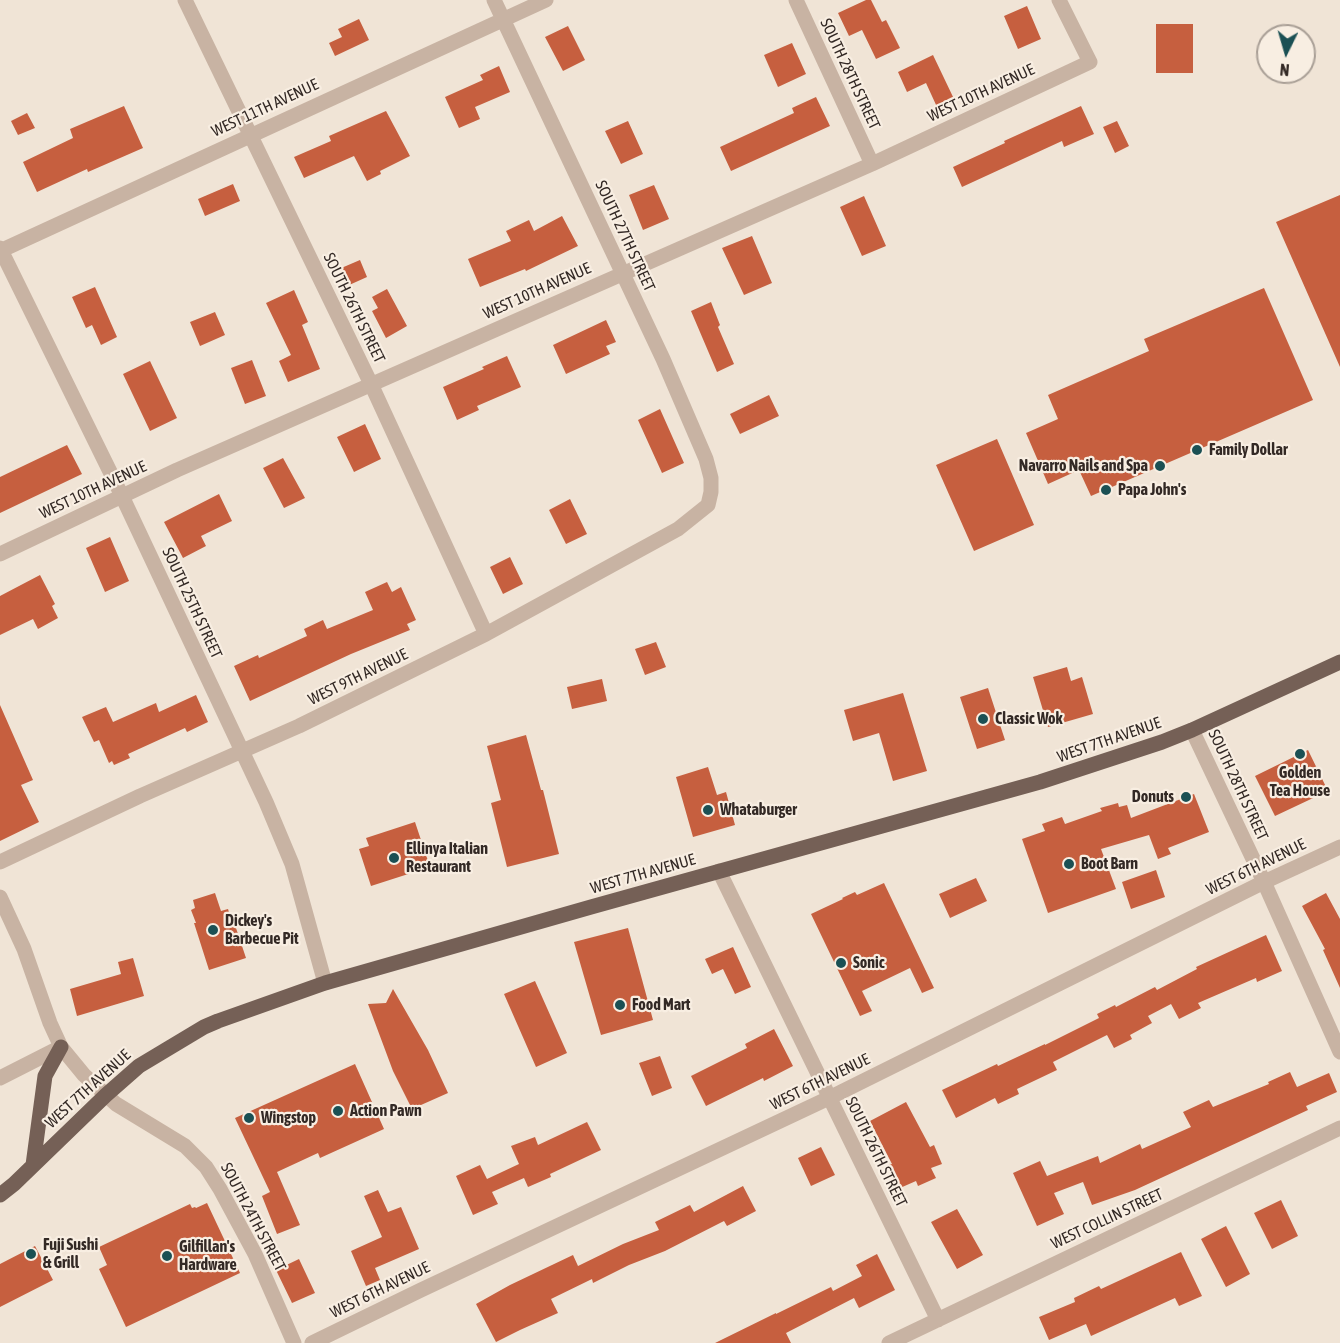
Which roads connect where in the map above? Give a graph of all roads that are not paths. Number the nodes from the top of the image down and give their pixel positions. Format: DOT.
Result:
graph roads {
  1 [pos="185,0"];
  2 [pos="494,0"];
  3 [pos="546,0"];
  4 [pos="796,0"];
  5 [pos="1059,0"];
  6 [pos="503,19"];
  7 [pos="250,135"];
  8 [pos="872,164"];
  9 [pos="0,250"];
  10 [pos="622,273"];
  11 [pos="371,384"];
  12 [pos="711,492"];
  13 [pos="122,496"];
  14 [pos="0,554"];
  15 [pos="486,634"];
  16 [pos="1340,662"];
  17 [pos="1192,730"];
  18 [pos="242,751"];
  19 [pos="1340,847"];
  20 [pos="0,862"];
  21 [pos="719,871"];
  22 [pos="1264,882"];
  23 [pos="0,897"];
  24 [pos="325,983"];
  25 [pos="60,1047"];
  26 [pos="1340,1052"];
  27 [pos="0,1078"];
  28 [pos="106,1095"];
  29 [pos="830,1098"];
  30 [pos="1340,1128"];
  31 [pos="33,1165"];
  32 [pos="0,1195"];
  33 [pos="938,1320"];
  34 [pos="294,1343"];
  35 [pos="312,1343"];
  36 [pos="889,1343"];
  1 -- 7 [label="street, SOUTH 26TH STREET"];
  2 -- 6 [label="street, SOUTH 27TH STREET"];
  3 -- 6 [label="street, WEST 11TH AVENUE"];
  4 -- 8 [label="street, SOUTH 28TH STREET"];
  5 -- 8 [label="street, WEST 10TH AVENUE"];
  6 -- 7 [label="street, WEST 11TH AVENUE"];
  6 -- 10 [label="street, SOUTH 27TH STREET"];
  7 -- 9 [label="street, WEST 11TH AVENUE"];
  7 -- 11 [label="street, SOUTH 26TH STREET"];
  8 -- 10 [label="street, WEST 10TH AVENUE"];
  9 -- 13 [label="street, SOUTH 25TH STREET"];
  10 -- 11 [label="street, WEST 10TH AVENUE"];
  10 -- 12 [label="street, SOUTH 27TH STREET"];
  11 -- 13 [label="street, WEST 10TH AVENUE"];
  11 -- 15 [label="street, SOUTH 26TH STREET"];
  12 -- 15 [label="street, WEST 9TH AVENUE"];
  13 -- 14 [label="street, WEST 10TH AVENUE"];
  13 -- 18 [label="street, SOUTH 25TH STREET"];
  15 -- 18 [label="street, WEST 9TH AVENUE"];
  16 -- 17 [label="main road, WEST 7TH AVENUE"];
  17 -- 21 [label="main road, WEST 7TH AVENUE"];
  17 -- 22 [label="street, SOUTH 28TH STREET"];
  18 -- 20 [label="street, WEST 9TH AVENUE"];
  18 -- 24 [label="street, SOUTH 25TH STREET"];
  19 -- 22 [label="street, WEST 6TH AVENUE"];
  21 -- 24 [label="main road, WEST 7TH AVENUE"];
  21 -- 29 [label="street, SOUTH 26TH STREET"];
  22 -- 26 [label="street, SOUTH 28TH STREET"];
  22 -- 29 [label="street, WEST 6TH AVENUE"];
  23 -- 25 [label="street, SOUTH 24TH STREET"];
  24 -- 28 [label="main road, WEST 7TH AVENUE"];
  25 -- 27 [label="street"];
  25 -- 28 [label="street, SOUTH 24TH STREET"];
  25 -- 31 [label="main road"];
  28 -- 31 [label="main road, WEST 7TH AVENUE"];
  28 -- 34 [label="street, SOUTH 24TH STREET"];
  29 -- 33 [label="street, SOUTH 26TH STREET"];
  29 -- 35 [label="street, WEST 6TH AVENUE"];
  30 -- 33 [label="street, WEST COLLIN STREET"];
  31 -- 32 [label="main road, WEST 7TH AVENUE"];
  33 -- 36 [label="street, WEST COLLIN STREET"];
}
